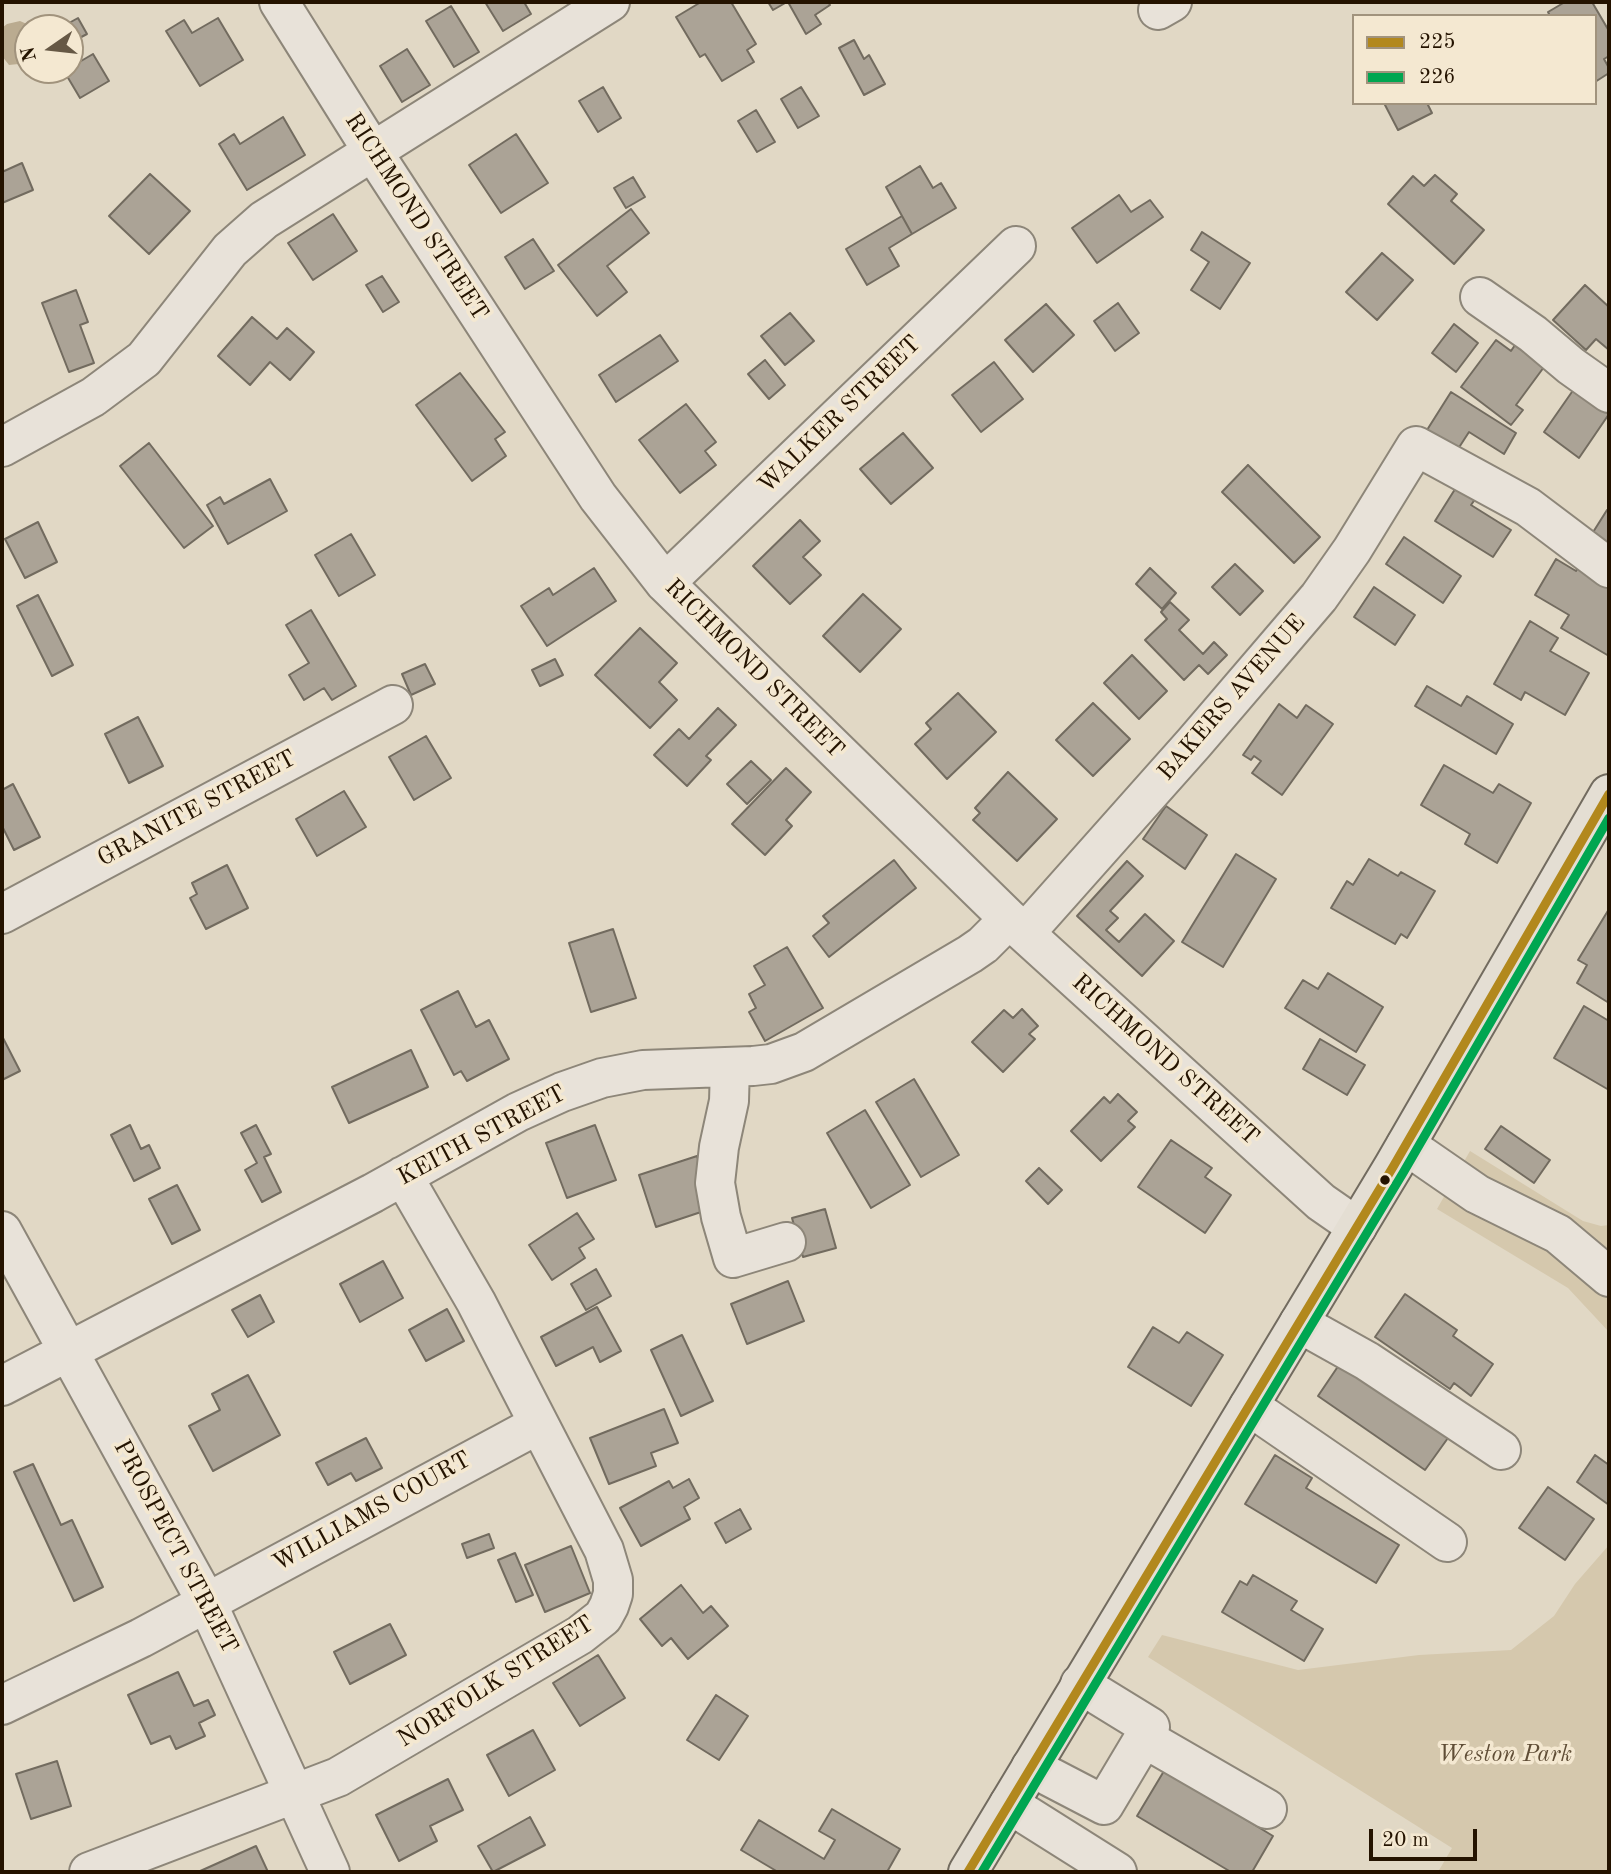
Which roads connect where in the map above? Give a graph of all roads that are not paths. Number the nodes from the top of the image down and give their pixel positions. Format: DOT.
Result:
graph roads {
  1 [pos="279,2"];
  2 [pos="610,2"];
  3 [pos="373,152"];
  4 [pos="1016,246"];
  5 [pos="1480,297"];
  6 [pos="1609,393"];
  7 [pos="2,447"];
  8 [pos="1609,568"];
  9 [pos="665,583"];
  10 [pos="393,705"];
  11 [pos="1609,794"];
  12 [pos="2,914"];
  13 [pos="1017,926"];
  14 [pos="730,1067"];
  15 [pos="1406,1145"];
  16 [pos="403,1177"];
  17 [pos="1357,1227"];
  18 [pos="2,1231"];
  19 [pos="786,1242"];
  20 [pos="1609,1277"];
  21 [pos="1298,1323"];
  22 [pos="69,1351"];
  23 [pos="2,1386"];
  24 [pos="1249,1406"];
  25 [pos="539,1424"];
  26 [pos="1501,1450"];
  27 [pos="1447,1542"];
  28 [pos="207,1603"];
  29 [pos="1080,1684"];
  30 [pos="2,1705"];
  31 [pos="1144,1738"];
  32 [pos="1031,1767"];
  33 [pos="296,1794"];
  34 [pos="1009,1804"];
  35 [pos="1267,1809"];
  36 [pos="89,1872"];
  37 [pos="330,1872"];
  38 [pos="968,1872"];
  39 [pos="1117,1872"];
  1 -- 3 [label="street, RICHMOND STREET"];
  2 -- 3 [label="street"];
  3 -- 7 [label="street"];
  3 -- 9 [label="street, RICHMOND STREET"];
  4 -- 9 [label="street, WALKER STREET"];
  5 -- 6 [label="street"];
  8 -- 13 [label="street, BAKERS AVENUE"];
  9 -- 13 [label="street, RICHMOND STREET"];
  10 -- 12 [label="street, GRANITE STREET"];
  11 -- 15 [label="main road"];
  13 -- 14 [label="street, KEITH STREET"];
  13 -- 17 [label="street, RICHMOND STREET"];
  14 -- 16 [label="street, KEITH STREET"];
  14 -- 19 [label="street"];
  15 -- 17 [label="main road"];
  15 -- 20 [label="street"];
  16 -- 22 [label="street, KEITH STREET"];
  16 -- 25 [label="street, NORFOLK STREET"];
  17 -- 21 [label="main road"];
  18 -- 22 [label="street, PROSPECT STREET"];
  21 -- 24 [label="main road"];
  21 -- 26 [label="street"];
  22 -- 23 [label="street, KEITH STREET"];
  22 -- 28 [label="street, PROSPECT STREET"];
  24 -- 27 [label="street"];
  24 -- 29 [label="main road"];
  25 -- 28 [label="street, WILLIAMS COURT"];
  25 -- 33 [label="street, NORFOLK STREET"];
  28 -- 30 [label="street, WILLIAMS COURT"];
  28 -- 33 [label="street, PROSPECT STREET"];
  29 -- 31 [label="street"];
  29 -- 32 [label="main road"];
  31 -- 32 [label="street"];
  31 -- 35 [label="street"];
  32 -- 34 [label="main road"];
  33 -- 36 [label="street, NORFOLK STREET"];
  33 -- 37 [label="street, PROSPECT STREET"];
  34 -- 38 [label="main road"];
  34 -- 39 [label="street"];
}
